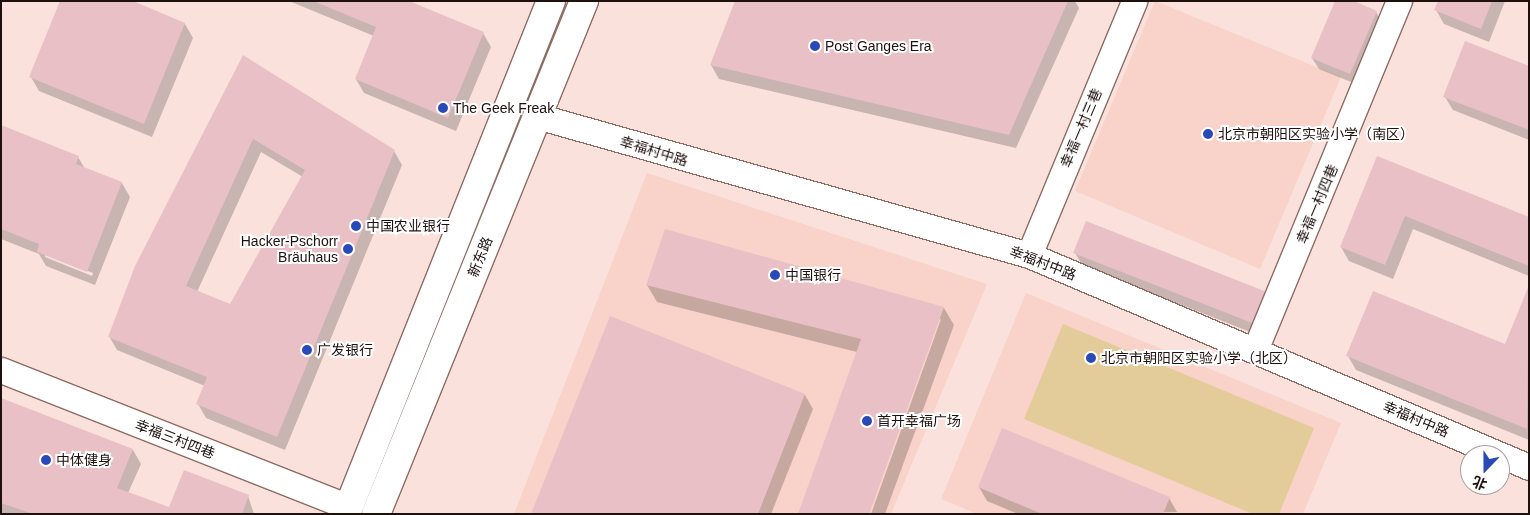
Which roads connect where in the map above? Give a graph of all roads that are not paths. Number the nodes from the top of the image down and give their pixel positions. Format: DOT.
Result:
graph roads {
  1 [pos="552,1"];
  2 [pos="584,1"];
  3 [pos="1134,1"];
  4 [pos="1399,1"];
  5 [pos="537,116"];
  6 [pos="1029,255"];
  7 [pos="1255,350"];
  8 [pos="1,370"];
  9 [pos="1529,467"];
  10 [pos="347,510"];
  11 [pos="376,514"];
  1 -- 10 [label="main road"];
  2 -- 5 [label="main road, 新东路"];
  3 -- 6 [label="street, 幸福一村三巷"];
  4 -- 7 [label="street, 幸福一村四巷"];
  5 -- 6 [label="street, 幸福村中路"];
  5 -- 11 [label="main road, 新东路"];
  6 -- 7 [label="street, 幸福村中路"];
  7 -- 9 [label="street, 幸福村中路"];
  8 -- 10 [label="street, 幸福三村四巷"];
}
